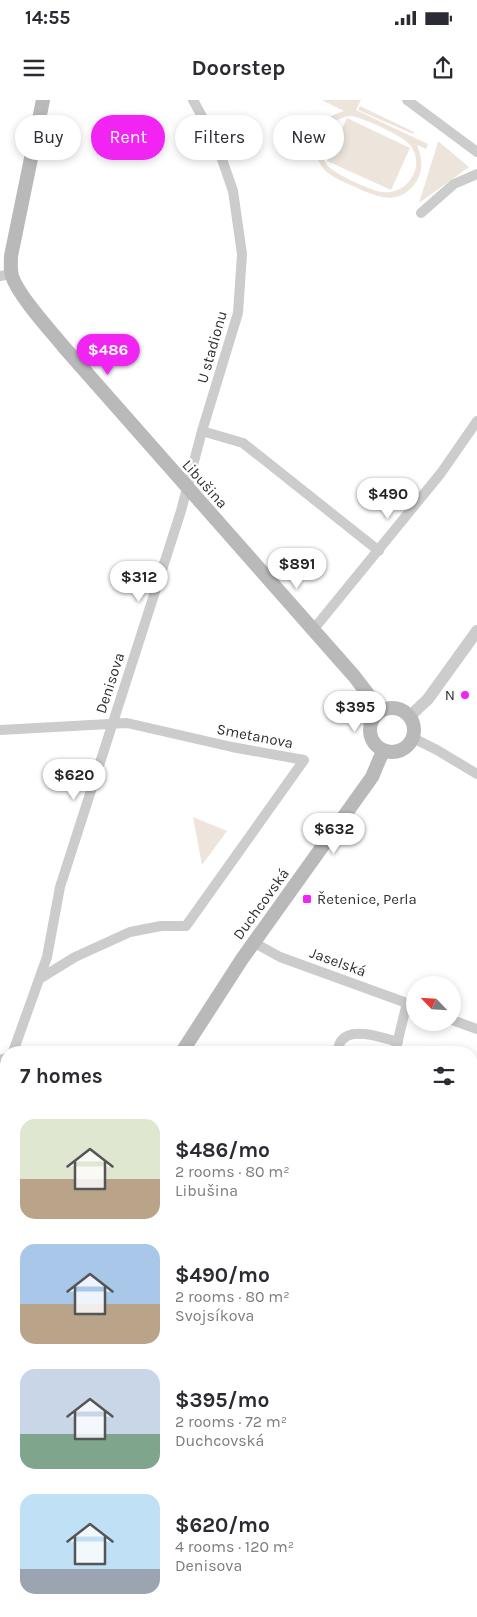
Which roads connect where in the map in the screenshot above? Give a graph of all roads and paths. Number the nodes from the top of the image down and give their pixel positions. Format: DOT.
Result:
graph roads {
  1 [pos="43,100"];
  2 [pos="193,100"];
  3 [pos="407,100"];
  4 [pos="477,152"];
  5 [pos="477,174"];
  6 [pos="421,213"];
  7 [pos="4,273"];
  8 [pos="477,421"];
  9 [pos="202,431"];
  10 [pos="188,488"];
  11 [pos="379,551"];
  12 [pos="313,630"];
  13 [pos="477,631"];
  14 [pos="381,711"];
  15 [pos="409,717"];
  16 [pos="112,724"];
  17 [pos="0,730"];
  18 [pos="413,738"];
  19 [pos="383,751"];
  20 [pos="477,774"];
  21 [pos="253,942"];
  22 [pos="41,978"];
  23 [pos="406,1003"];
  24 [pos="406,1019"];
  25 [pos="461,1023"];
  26 [pos="477,1029"];
  27 [pos="398,1042"];
  28 [pos="15,1046"];
  29 [pos="186,1046"];
  30 [pos="340,1046"];
  31 [pos="397,1046"];
  1 -- 7 [label="main road"];
  2 -- 9 [label="street, U stadionu"];
  3 -- 4 [label="street"];
  5 -- 6 [label="street"];
  7 -- 10 [label="main road, Libušina"];
  8 -- 11 [label="street"];
  9 -- 10 [label="street, U stadionu"];
  9 -- 11 [label="street"];
  10 -- 12 [label="main road, Libušina"];
  10 -- 16 [label="street, Denisova"];
  11 -- 12 [label="street"];
  12 -- 14 [label="main road, Libušina"];
  13 -- 15 [label="street"];
  14 -- 15 [label="main road"];
  14 -- 19 [label="main road"];
  15 -- 18 [label="main road"];
  16 -- 17 [label="street, Smetanova"];
  16 -- 22 [label="street, Denisova"];
  16 -- 22 [label="street, Smetanova"];
  18 -- 19 [label="main road"];
  18 -- 20 [label="street"];
  19 -- 21 [label="main road, Duchcovská"];
  21 -- 23 [label="street, Jaselská"];
  21 -- 29 [label="main road, Duchcovská"];
  22 -- 28 [label="street, Denisova"];
  24 -- 27 [label="street"];
  25 -- 26 [label="street"];
  27 -- 30 [label="street"];
  27 -- 31 [label="street"];
}
